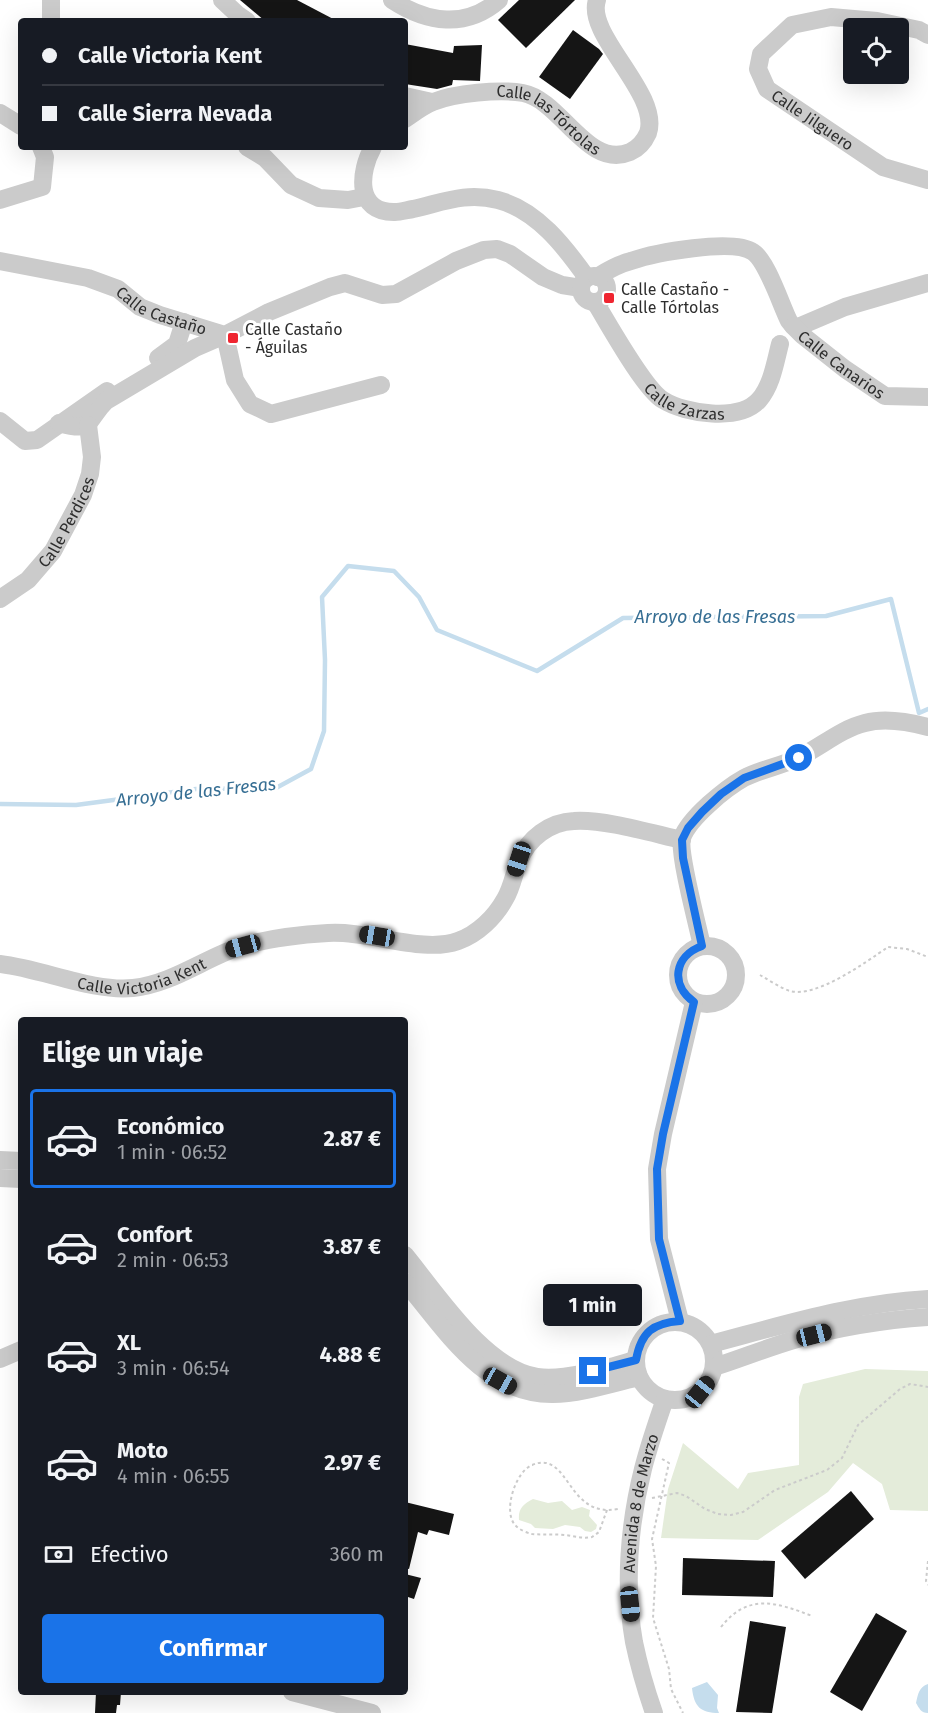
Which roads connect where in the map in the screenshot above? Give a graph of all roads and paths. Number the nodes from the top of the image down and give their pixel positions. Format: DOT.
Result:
graph roads {
  1 [pos="51,0"];
  2 [pos="222,0"];
  3 [pos="392,0"];
  4 [pos="500,0"];
  5 [pos="597,0"];
  6 [pos="51,18"];
  7 [pos="243,18"];
  8 [pos="928,35"];
  9 [pos="408,97"];
  10 [pos="432,102"];
  11 [pos="0,113"];
  12 [pos="408,116"];
  13 [pos="18,124"];
  14 [pos="42,150"];
  15 [pos="252,150"];
  16 [pos="372,150"];
  17 [pos="928,180"];
  18 [pos="364,197"];
  19 [pos="0,200"];
  20 [pos="0,261"];
  21 [pos="588,281"];
  22 [pos="928,283"];
  23 [pos="184,322"];
  24 [pos="793,326"];
  25 [pos="225,335"];
  26 [pos="780,344"];
  27 [pos="381,385"];
  28 [pos="928,397"];
  29 [pos="0,421"];
  30 [pos="59,423"];
  31 [pos="88,425"];
  32 [pos="0,599"];
  33 [pos="928,727"];
  34 [pos="682,840"];
  35 [pos="702,946"];
  36 [pos="928,957"];
  37 [pos="0,964"];
  38 [pos="760,975"];
  39 [pos="694,1002"];
  40 [pos="0,1160"];
  41 [pos="18,1161"];
  42 [pos="0,1178"];
  43 [pos="18,1179"];
  44 [pos="408,1259"];
  45 [pos="408,1286"];
  46 [pos="928,1299"];
  47 [pos="928,1317"];
  48 [pos="680,1321"];
  49 [pos="711,1344"];
  50 [pos="18,1351"];
  51 [pos="0,1359"];
  52 [pos="714,1367"];
  53 [pos="637,1368"];
  54 [pos="928,1387"];
  55 [pos="665,1399"];
  56 [pos="661,1458"];
  57 [pos="663,1496"];
  58 [pos="637,1502"];
  59 [pos="606,1510"];
  60 [pos="928,1561"];
  61 [pos="928,1585"];
  62 [pos="812,1616"];
  63 [pos="721,1628"];
  64 [pos="303,1695"];
  65 [pos="372,1713"];
  66 [pos="654,1713"];
  67 [pos="683,1713"];
  1 -- 6 [label="street"];
  2 -- 7 [label="street"];
  3 -- 4 [label="street"];
  5 -- 10 [label="street, Calle las Tórtolas"];
  8 -- 17 [label="street, Calle Jilguero"];
  9 -- 10 [label="street"];
  10 -- 12 [label="street, Calle las Tórtolas"];
  11 -- 13 [label="street"];
  14 -- 19 [label="street"];
  15 -- 18 [label="street"];
  16 -- 18 [label="street"];
  18 -- 21 [label="street"];
  20 -- 23 [label="street, Calle Castaño"];
  21 -- 24 [label="street"];
  21 -- 25 [label="street, Calle Castaño"];
  21 -- 26 [label="street, Calle Zarzas"];
  22 -- 24 [label="street"];
  23 -- 25 [label="street, Calle Castaño"];
  23 -- 30 [label="street"];
  24 -- 28 [label="street, Calle Canarios"];
  25 -- 27 [label="street"];
  25 -- 31 [label="street"];
  29 -- 30 [label="street"];
  30 -- 31 [label="street"];
  31 -- 32 [label="street, Calle Perdices"];
  33 -- 34 [label="street"];
  34 -- 35 [label="street"];
  34 -- 37 [label="street, Calle Victoria Kent"];
  35 -- 39 [label="street"];
  35 -- 39 [label="street"];
  36 -- 38 [label="path"];
  39 -- 48 [label="street"];
  40 -- 41 [label="street"];
  42 -- 43 [label="street"];
  44 -- 53 [label="street"];
  45 -- 53 [label="street"];
  46 -- 49 [label="street"];
  47 -- 52 [label="street"];
  48 -- 49 [label="street"];
  48 -- 53 [label="street"];
  49 -- 52 [label="street"];
  50 -- 51 [label="street"];
  52 -- 55 [label="street"];
  53 -- 55 [label="street"];
  54 -- 57 [label="path"];
  55 -- 58 [label="street, Avenida 8 de Marzo"];
  56 -- 57 [label="path"];
  57 -- 58 [label="path"];
  57 -- 67 [label="path"];
  58 -- 59 [label="path"];
  58 -- 66 [label="street, Avenida 8 de Marzo"];
  59 -- 59 [label="path"];
  60 -- 61 [label="path"];
  62 -- 63 [label="path"];
  64 -- 65 [label="street"];
}
